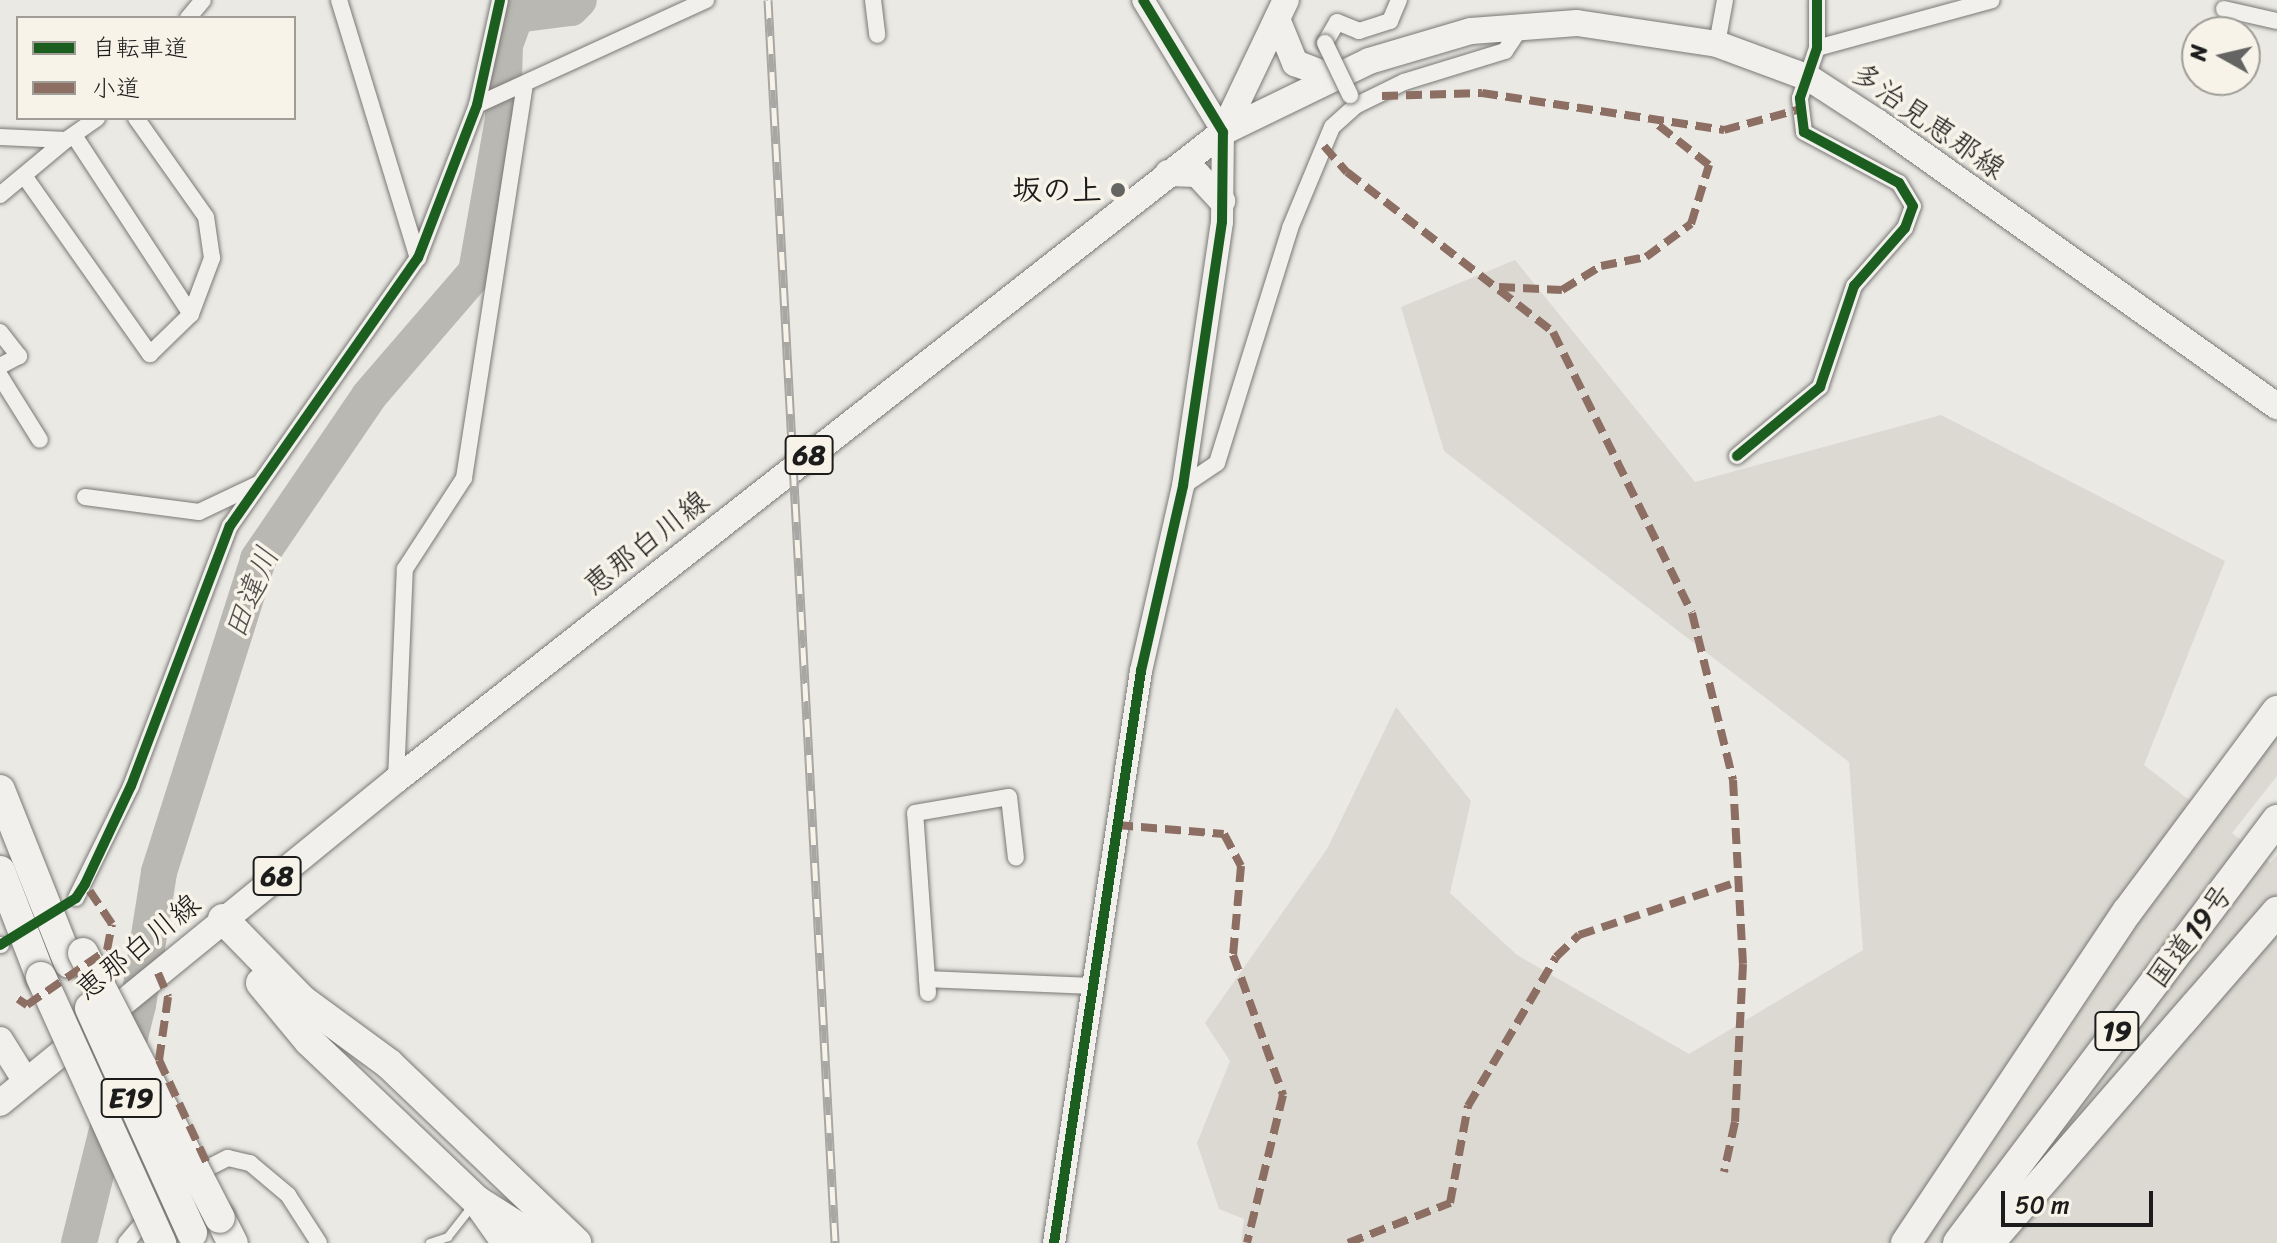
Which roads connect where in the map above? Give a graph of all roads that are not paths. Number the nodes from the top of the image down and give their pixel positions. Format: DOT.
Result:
graph roads {
  1 [pos="203,0"];
  2 [pos="339,0"];
  3 [pos="500,0"];
  4 [pos="706,0"];
  5 [pos="873,0"];
  6 [pos="1143,0"];
  7 [pos="1399,0"];
  8 [pos="1725,0"];
  9 [pos="1992,0"];
  10 [pos="1817,3"];
  11 [pos="2224,9"];
  12 [pos="1281,10"];
  13 [pos="190,16"];
  14 [pos="2277,21"];
  15 [pos="1522,26"];
  16 [pos="877,35"];
  17 [pos="1717,44"];
  18 [pos="1817,48"];
  19 [pos="1809,78"];
  20 [pos="524,89"];
  21 [pos="1345,93"];
  22 [pos="477,105"];
  23 [pos="94,120"];
  24 [pos="137,120"];
  25 [pos="1223,132"];
  26 [pos="0,137"];
  27 [pos="70,138"];
  28 [pos="1168,173"];
  29 [pos="25,177"];
  30 [pos="0,195"];
  31 [pos="1222,201"];
  32 [pos="418,258"];
  33 [pos="191,314"];
  34 [pos="0,332"];
  35 [pos="0,366"];
  36 [pos="0,376"];
  37 [pos="2277,406"];
  38 [pos="40,440"];
  39 [pos="1737,456"];
  40 [pos="260,483"];
  41 [pos="1183,486"];
  42 [pos="85,497"];
  43 [pos="2277,711"];
  44 [pos="396,780"];
  45 [pos="0,790"];
  46 [pos="2277,820"];
  47 [pos="2277,839"];
  48 [pos="1016,858"];
  49 [pos="15,868"];
  50 [pos="76,898"];
  51 [pos="2277,912"];
  52 [pos="223,919"];
  53 [pos="76,958"];
  54 [pos="1091,986"];
  55 [pos="0,1040"];
  56 [pos="25,1080"];
  57 [pos="0,1103"];
  58 [pos="477,1201"];
  59 [pos="226,1230"];
  60 [pos="195,1238"];
  61 [pos="448,1240"];
  62 [pos="126,1243"];
  63 [pos="161,1243"];
  64 [pos="319,1243"];
  65 [pos="430,1243"];
  66 [pos="507,1243"];
  67 [pos="543,1243"];
  68 [pos="576,1243"];
  69 [pos="1054,1243"];
  70 [pos="1906,1243"];
  71 [pos="1958,1243"];
  72 [pos="1971,1243"];
  73 [pos="1989,1243"];
  1 -- 13 [label="street"];
  2 -- 32 [label="street"];
  3 -- 22 [label="street"];
  4 -- 20 [label="street"];
  5 -- 16 [label="street"];
  6 -- 25 [label="street"];
  7 -- 21 [label="street, bridge"];
  8 -- 17 [label="street"];
  9 -- 18 [label="street"];
  10 -- 18 [label="street"];
  11 -- 14 [label="street"];
  12 -- 21 [label="main road"];
  12 -- 25 [label="main road, 恵那白川線 / 68"];
  15 -- 17 [label="main road, 多治見恵那線"];
  15 -- 21 [label="main road, 多治見恵那線"];
  15 -- 21 [label="street"];
  17 -- 19 [label="main road, 多治見恵那線"];
  18 -- 19 [label="street"];
  19 -- 37 [label="main road, 多治見恵那線"];
  19 -- 39 [label="street"];
  20 -- 22 [label="street"];
  20 -- 44 [label="street"];
  21 -- 25 [label="main road, 多治見恵那線"];
  21 -- 41 [label="street"];
  22 -- 32 [label="street"];
  23 -- 27 [label="street"];
  24 -- 33 [label="street"];
  25 -- 28 [label="main road, 恵那白川線 / 68"];
  25 -- 31 [label="street"];
  26 -- 27 [label="street"];
  27 -- 29 [label="street"];
  27 -- 33 [label="street"];
  28 -- 31 [label="main road"];
  28 -- 44 [label="main road, 恵那白川線 / 68"];
  29 -- 30 [label="street"];
  29 -- 33 [label="street"];
  31 -- 41 [label="street"];
  32 -- 40 [label="street"];
  34 -- 35 [label="street"];
  36 -- 38 [label="street"];
  40 -- 42 [label="street"];
  40 -- 50 [label="street"];
  41 -- 54 [label="street"];
  43 -- 70 [label="highway"];
  44 -- 52 [label="main road, 恵那白川線 / 68"];
  45 -- 49 [label="highway, E19"];
  46 -- 71 [label="highway, 国道19号 / 19"];
  47 -- 72 [label="highway, 国道19号 / 19"];
  48 -- 54 [label="street"];
  49 -- 53 [label="highway"];
  49 -- 63 [label="highway, E19, bridge"];
  51 -- 73 [label="highway"];
  52 -- 56 [label="main road, 恵那白川線 / 68"];
  52 -- 58 [label="highway"];
  52 -- 68 [label="highway"];
  53 -- 59 [label="highway, bridge"];
  53 -- 60 [label="highway, E19, bridge"];
  54 -- 69 [label="street"];
  55 -- 56 [label="main road"];
  56 -- 57 [label="main road, 恵那白川線 / 68"];
  58 -- 61 [label="lane"];
  58 -- 66 [label="highway"];
  58 -- 67 [label="highway"];
  61 -- 65 [label="lane"];
  62 -- 64 [label="street"];
}
